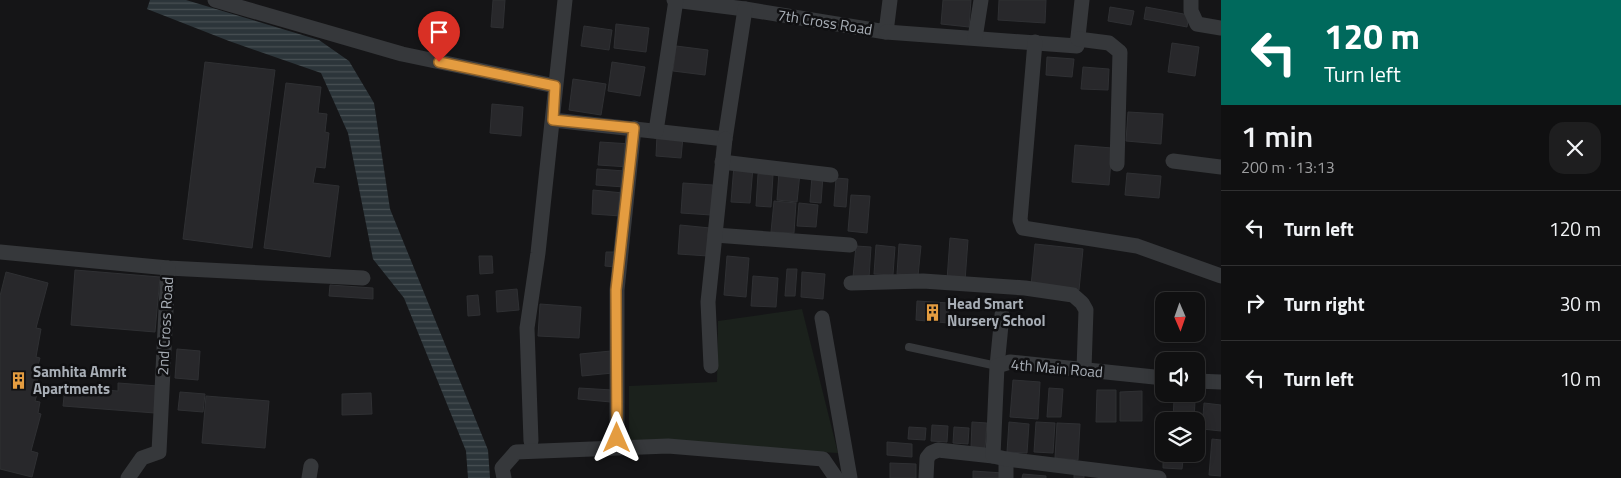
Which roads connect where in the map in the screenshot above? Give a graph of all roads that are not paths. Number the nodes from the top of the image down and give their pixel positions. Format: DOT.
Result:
graph roads {
  1 [pos="215,0"];
  2 [pos="274,0"];
  3 [pos="565,0"];
  4 [pos="675,0"];
  5 [pos="890,0"];
  6 [pos="981,0"];
  7 [pos="1082,0"];
  8 [pos="1191,0"];
  9 [pos="745,9"];
  10 [pos="268,14"];
  11 [pos="1221,28"];
  12 [pos="886,32"];
  13 [pos="975,38"];
  14 [pos="1078,40"];
  15 [pos="1034,42"];
  16 [pos="555,86"];
  17 [pos="553,120"];
  18 [pos="634,128"];
  19 [pos="656,131"];
  20 [pos="725,139"];
  21 [pos="1173,161"];
  22 [pos="722,162"];
  23 [pos="1118,164"];
  24 [pos="1221,167"];
  25 [pos="831,175"];
  26 [pos="715,235"];
  27 [pos="850,245"];
  28 [pos="0,252"];
  29 [pos="168,268"];
  30 [pos="1221,276"];
  31 [pos="363,278"];
  32 [pos="851,283"];
  33 [pos="1002,316"];
  34 [pos="822,318"];
  35 [pos="909,347"];
  36 [pos="711,366"];
  37 [pos="997,366"];
  38 [pos="1084,369"];
  39 [pos="1155,377"];
  40 [pos="1205,381"];
  41 [pos="1221,382"];
  42 [pos="617,438"];
  43 [pos="530,441"];
  44 [pos="1000,458"];
  45 [pos="128,478"];
  46 [pos="504,478"];
  47 [pos="836,478"];
  48 [pos="850,478"];
  49 [pos="926,478"];
  50 [pos="1006,478"];
  51 [pos="1159,478"];
  1 -- 10 [label="street"];
  2 -- 10 [label="street"];
  3 -- 16 [label="street"];
  4 -- 9 [label="street, 7th Cross Road"];
  4 -- 19 [label="street"];
  5 -- 12 [label="street, 7th Cross Road"];
  6 -- 13 [label="street"];
  7 -- 14 [label="street"];
  8 -- 11 [label="street"];
  9 -- 12 [label="street, 7th Cross Road"];
  9 -- 20 [label="street"];
  10 -- 16 [label="street"];
  12 -- 13 [label="street"];
  13 -- 15 [label="street"];
  14 -- 15 [label="street"];
  14 -- 23 [label="street"];
  15 -- 30 [label="street"];
  16 -- 17 [label="street"];
  17 -- 18 [label="street"];
  17 -- 43 [label="street"];
  18 -- 19 [label="street"];
  18 -- 42 [label="street"];
  19 -- 20 [label="street"];
  20 -- 22 [label="street"];
  21 -- 24 [label="street"];
  22 -- 25 [label="street"];
  22 -- 26 [label="street"];
  26 -- 27 [label="street"];
  26 -- 36 [label="street"];
  28 -- 29 [label="street, 2nd Cross Road"];
  29 -- 31 [label="street"];
  29 -- 45 [label="street, 2nd Cross Road"];
  32 -- 38 [label="street"];
  33 -- 37 [label="street"];
  34 -- 48 [label="street"];
  35 -- 37 [label="lane"];
  37 -- 38 [label="street, 4th Main Road"];
  37 -- 44 [label="street, 4th Main Road"];
  38 -- 39 [label="street, 4th Main Road"];
  40 -- 41 [label="street"];
  44 -- 49 [label="street"];
  44 -- 50 [label="street, 4th Main Road"];
  44 -- 51 [label="street"];
  46 -- 47 [label="street"];
}
